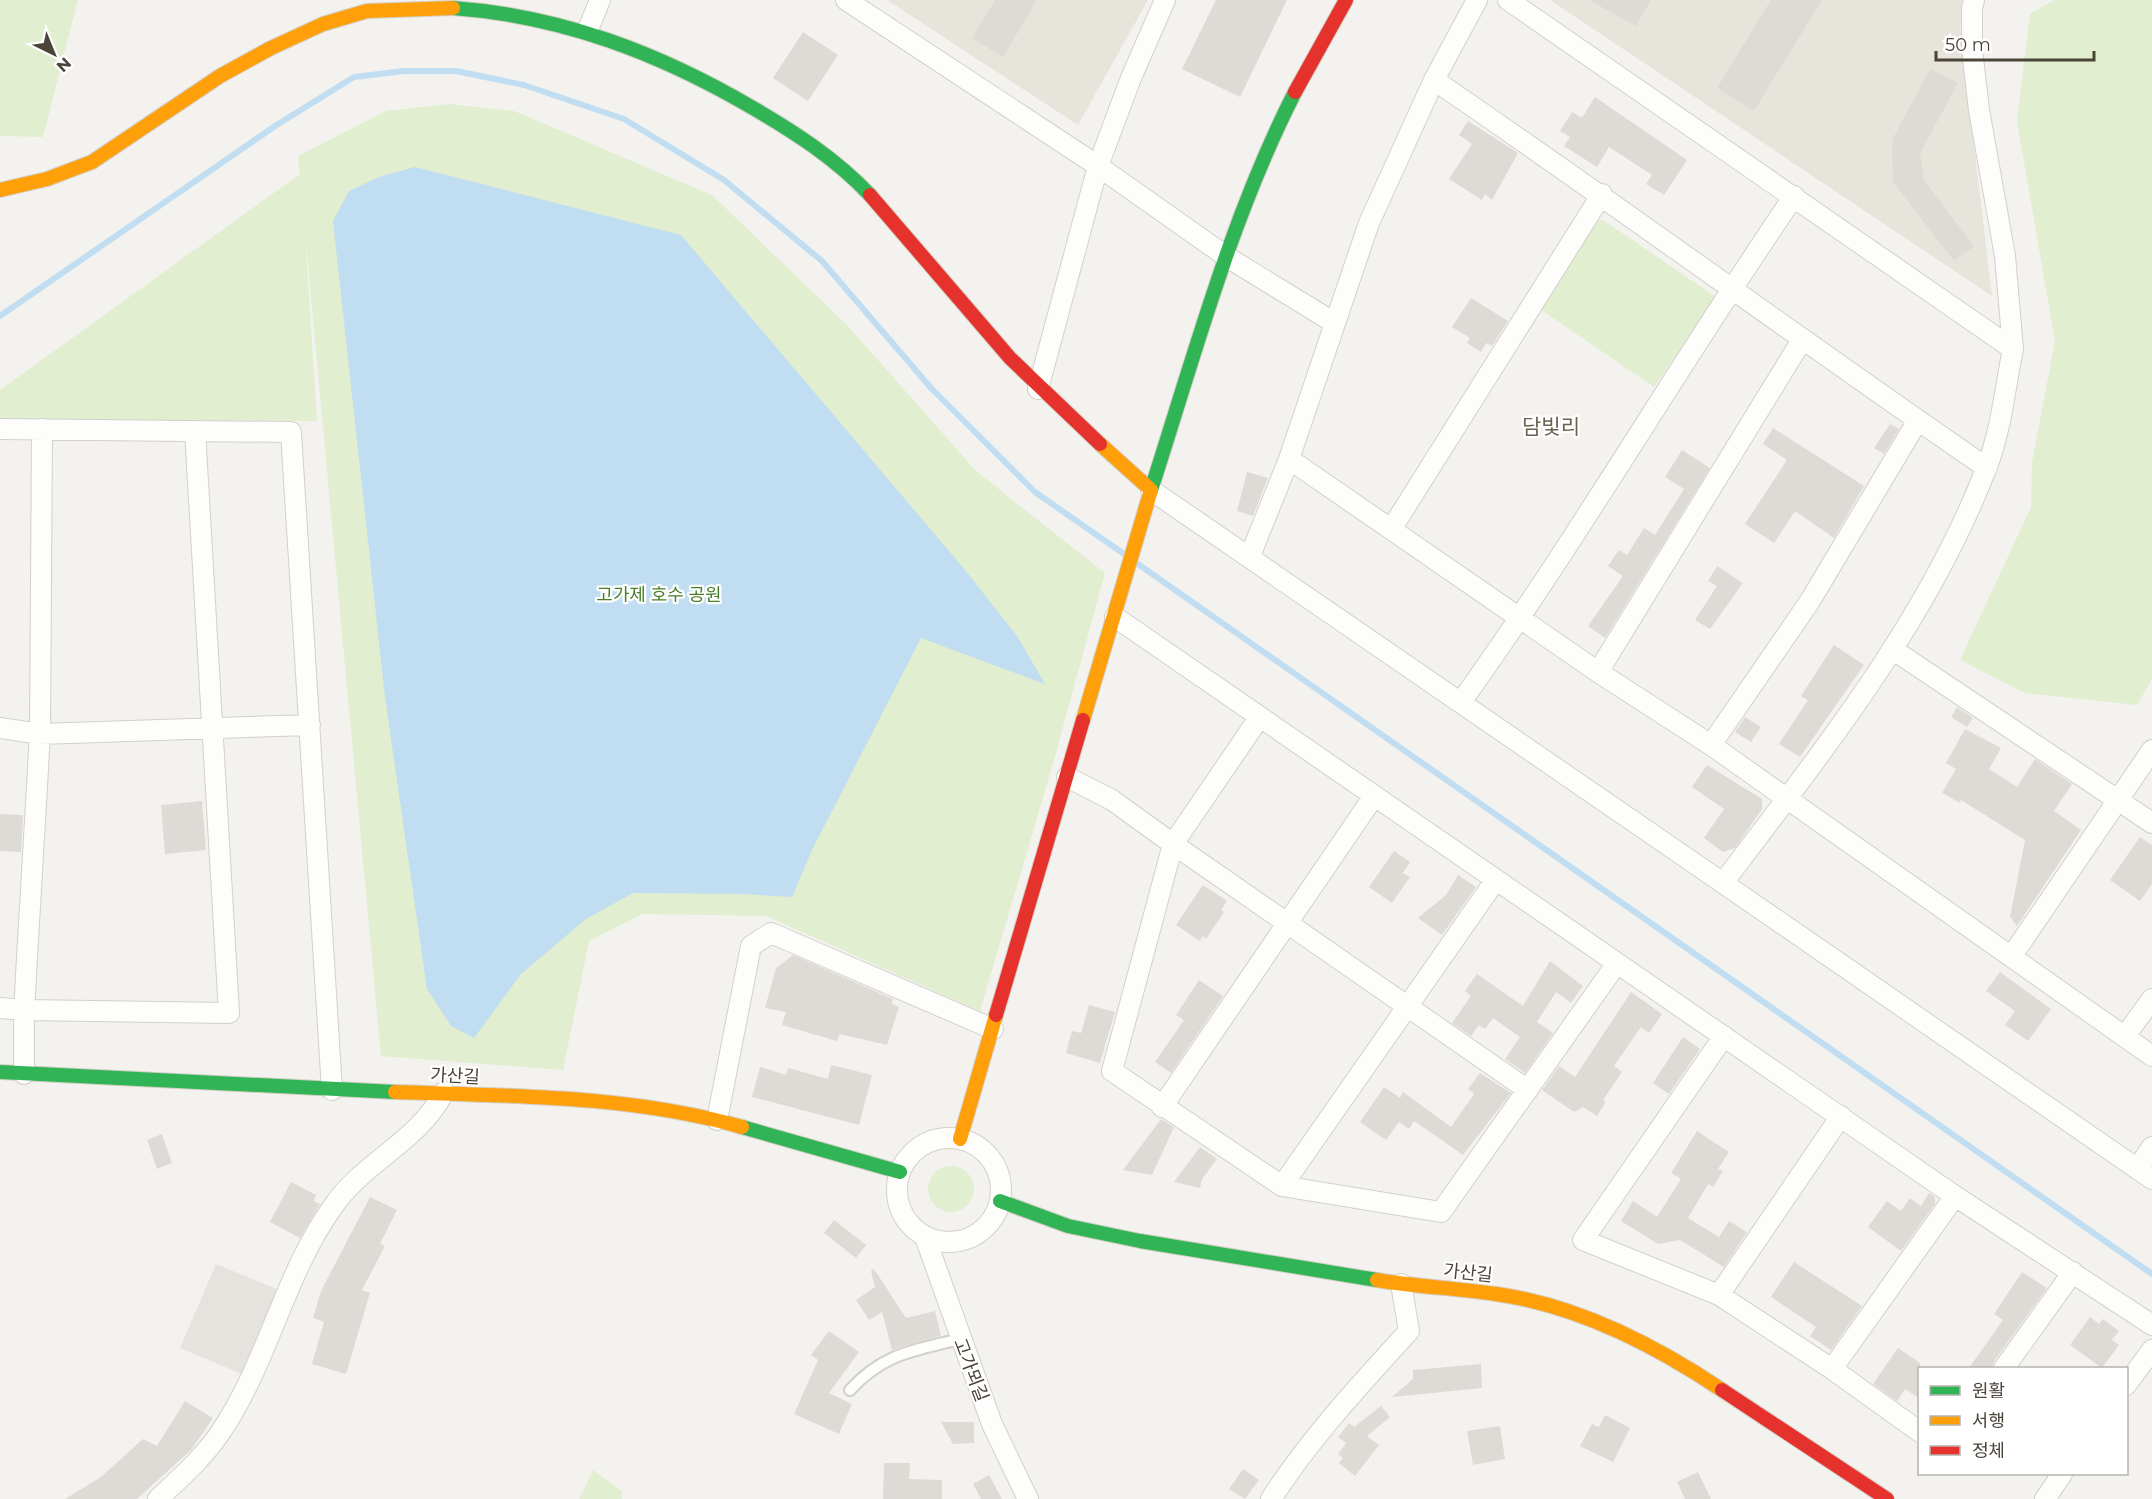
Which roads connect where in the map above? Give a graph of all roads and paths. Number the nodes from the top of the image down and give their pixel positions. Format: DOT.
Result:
graph roads {
  1 [pos="600,0"];
  2 [pos="846,0"];
  3 [pos="1165,0"];
  4 [pos="1346,0"];
  5 [pos="1477,0"];
  6 [pos="1508,0"];
  7 [pos="1974,0"];
  8 [pos="589,27"];
  9 [pos="1434,80"];
  10 [pos="1098,166"];
  11 [pos="0,190"];
  12 [pos="1602,194"];
  13 [pos="1794,196"];
  14 [pos="1227,257"];
  15 [pos="1731,288"];
  16 [pos="1333,322"];
  17 [pos="1802,340"];
  18 [pos="2013,349"];
  19 [pos="1038,389"];
  20 [pos="1918,420"];
  21 [pos="0,429"];
  22 [pos="42,429"];
  23 [pos="195,431"];
  24 [pos="1289,459"];
  25 [pos="1987,468"];
  26 [pos="1151,490"];
  27 [pos="1392,528"];
  28 [pos="1250,556"];
  29 [pos="1118,609"];
  30 [pos="1521,618"];
  31 [pos="1892,649"];
  32 [pos="1598,672"];
  33 [pos="1461,702"];
  34 [pos="1258,718"];
  35 [pos="310,725"];
  36 [pos="212,727"];
  37 [pos="0,728"];
  38 [pos="40,734"];
  39 [pos="1711,745"];
  40 [pos="2152,750"];
  41 [pos="1068,777"];
  42 [pos="1374,796"];
  43 [pos="1786,799"];
  44 [pos="2120,800"];
  45 [pos="2152,822"];
  46 [pos="1173,844"];
  47 [pos="1495,881"];
  48 [pos="1723,883"];
  49 [pos="1287,924"];
  50 [pos="2011,957"];
  51 [pos="1617,963"];
  52 [pos="2152,999"];
  53 [pos="1407,1007"];
  54 [pos="0,1008"];
  55 [pos="24,1010"];
  56 [pos="993,1029"];
  57 [pos="1724,1036"];
  58 [pos="2125,1036"];
  59 [pos="2152,1056"];
  60 [pos="0,1072"];
  61 [pos="24,1074"];
  62 [pos="332,1090"];
  63 [pos="1528,1090"];
  64 [pos="444,1092"];
  65 [pos="1162,1107"];
  66 [pos="1841,1116"];
  67 [pos="717,1119"];
  68 [pos="960,1139"];
  69 [pos="2152,1147"];
  70 [pos="900,1172"];
  71 [pos="2145,1174"];
  72 [pos="1282,1186"];
  73 [pos="1955,1196"];
  74 [pos="1000,1201"];
  75 [pos="925,1237"];
  76 [pos="2073,1272"];
  77 [pos="1401,1284"];
  78 [pos="1719,1295"];
  79 [pos="2152,1325"];
  80 [pos="960,1339"];
  81 [pos="2152,1350"];
  82 [pos="2005,1367"];
  83 [pos="1832,1369"];
  84 [pos="2128,1384"];
  85 [pos="850,1390"];
  86 [pos="1918,1431"];
  87 [pos="2061,1475"];
  88 [pos="158,1499"];
  89 [pos="1028,1499"];
  90 [pos="1271,1499"];
  91 [pos="1887,1499"];
  92 [pos="2045,1499"];
  1 -- 8 [label="street"];
  2 -- 10 [label="street"];
  3 -- 10 [label="street"];
  4 -- 14 [label="street"];
  5 -- 9 [label="street"];
  6 -- 13 [label="street"];
  7 -- 18 [label="street"];
  8 -- 11 [label="street"];
  8 -- 19 [label="street"];
  9 -- 12 [label="street"];
  9 -- 16 [label="street"];
  10 -- 14 [label="street"];
  10 -- 19 [label="street"];
  12 -- 15 [label="street"];
  12 -- 27 [label="street"];
  13 -- 15 [label="street"];
  13 -- 18 [label="street"];
  14 -- 16 [label="street"];
  14 -- 26 [label="street"];
  15 -- 17 [label="street"];
  15 -- 30 [label="street"];
  16 -- 24 [label="street"];
  17 -- 20 [label="street"];
  17 -- 32 [label="street"];
  18 -- 25 [label="street"];
  19 -- 26 [label="street"];
  20 -- 25 [label="street"];
  20 -- 39 [label="street"];
  21 -- 22 [label="street"];
  22 -- 23 [label="street"];
  22 -- 38 [label="street"];
  23 -- 35 [label="street"];
  23 -- 36 [label="street"];
  24 -- 27 [label="street"];
  24 -- 28 [label="street"];
  25 -- 31 [label="street"];
  26 -- 28 [label="street"];
  26 -- 29 [label="street"];
  27 -- 30 [label="street"];
  28 -- 33 [label="street"];
  29 -- 34 [label="street"];
  29 -- 41 [label="street"];
  30 -- 32 [label="street"];
  30 -- 33 [label="street"];
  31 -- 43 [label="street"];
  31 -- 44 [label="street"];
  32 -- 39 [label="street"];
  33 -- 48 [label="street"];
  34 -- 42 [label="street"];
  34 -- 46 [label="street"];
  35 -- 36 [label="street"];
  35 -- 62 [label="street"];
  36 -- 38 [label="street"];
  36 -- 55 [label="street"];
  37 -- 38 [label="street"];
  38 -- 55 [label="street"];
  39 -- 43 [label="street"];
  40 -- 44 [label="street"];
  41 -- 46 [label="street"];
  41 -- 56 [label="street"];
  42 -- 47 [label="street"];
  42 -- 49 [label="street"];
  43 -- 48 [label="street"];
  43 -- 50 [label="street"];
  44 -- 45 [label="street"];
  44 -- 50 [label="street"];
  46 -- 49 [label="street"];
  46 -- 65 [label="street"];
  47 -- 51 [label="street"];
  47 -- 53 [label="street"];
  48 -- 71 [label="street"];
  49 -- 53 [label="street"];
  49 -- 65 [label="street"];
  50 -- 58 [label="street"];
  51 -- 57 [label="street"];
  51 -- 63 [label="street"];
  52 -- 58 [label="street"];
  53 -- 63 [label="street"];
  53 -- 72 [label="street"];
  54 -- 55 [label="street"];
  55 -- 61 [label="street"];
  56 -- 67 [label="street"];
  56 -- 68 [label="street"];
  57 -- 66 [label="street"];
  57 -- 78 [label="street"];
  58 -- 59 [label="street"];
  60 -- 61 [label="street, 가산길"];
  61 -- 62 [label="street, 가산길"];
  62 -- 64 [label="street, 가산길"];
  63 -- 72 [label="street"];
  64 -- 67 [label="street, 가산길"];
  64 -- 88 [label="street"];
  65 -- 72 [label="street"];
  66 -- 73 [label="street"];
  66 -- 78 [label="street"];
  67 -- 70 [label="street, 가산길"];
  68 -- 70 [label="street"];
  68 -- 74 [label="street"];
  69 -- 71 [label="street"];
  70 -- 75 [label="street"];
  73 -- 76 [label="street"];
  73 -- 83 [label="street"];
  74 -- 75 [label="street"];
  74 -- 77 [label="street, 가산길"];
  75 -- 80 [label="street, 고가뫼길"];
  76 -- 79 [label="street"];
  76 -- 82 [label="street"];
  77 -- 90 [label="street"];
  77 -- 91 [label="street, 가산길"];
  78 -- 83 [label="street"];
  80 -- 85 [label="lane"];
  80 -- 89 [label="street, 고가뫼길"];
  81 -- 84 [label="street"];
  83 -- 86 [label="street"];
  87 -- 92 [label="street"];
}
